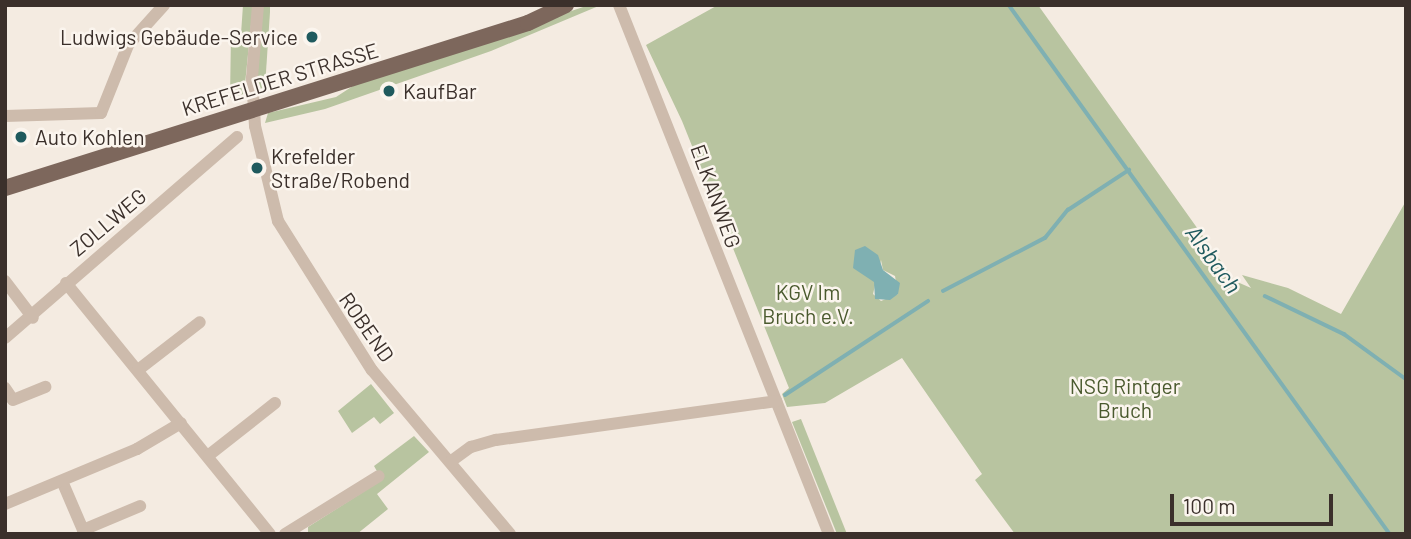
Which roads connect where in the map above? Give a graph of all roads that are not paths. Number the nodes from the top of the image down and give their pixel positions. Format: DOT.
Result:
graph roads {
  1 [pos="164,5"];
  2 [pos="258,5"];
  3 [pos="566,5"];
  4 [pos="619,5"];
  5 [pos="254,110"];
  6 [pos="5,116"];
  7 [pos="237,136"];
  8 [pos="5,188"];
  9 [pos="5,281"];
  10 [pos="66,283"];
  11 [pos="33,318"];
  12 [pos="200,321"];
  13 [pos="5,338"];
  14 [pos="138,370"];
  15 [pos="45,387"];
  16 [pos="5,388"];
  17 [pos="776,401"];
  18 [pos="9,402"];
  19 [pos="275,402"];
  20 [pos="181,423"];
  21 [pos="209,455"];
  22 [pos="450,462"];
  23 [pos="379,476"];
  24 [pos="62,481"];
  25 [pos="5,504"];
  26 [pos="140,506"];
  27 [pos="78,532"];
  28 [pos="293,532"];
  29 [pos="270,534"];
  30 [pos="510,534"];
  31 [pos="829,534"];
  1 -- 6 [label="street"];
  2 -- 5 [label="street, ROBEND"];
  3 -- 5 [label="main road, KREFELDER STRASSE"];
  4 -- 17 [label="street, ELKANWEG"];
  5 -- 8 [label="main road, KREFELDER STRASSE"];
  5 -- 22 [label="street, ROBEND"];
  7 -- 10 [label="street, ZOLLWEG"];
  9 -- 11 [label="street"];
  10 -- 11 [label="street, ZOLLWEG"];
  10 -- 14 [label="street"];
  11 -- 13 [label="street, ZOLLWEG"];
  12 -- 14 [label="street"];
  14 -- 20 [label="street"];
  15 -- 18 [label="street"];
  16 -- 18 [label="street"];
  17 -- 22 [label="street"];
  17 -- 31 [label="street, ELKANWEG"];
  19 -- 21 [label="street"];
  20 -- 21 [label="street"];
  20 -- 24 [label="street"];
  21 -- 29 [label="street"];
  22 -- 30 [label="street, ROBEND"];
  23 -- 28 [label="street"];
  24 -- 25 [label="street"];
  24 -- 27 [label="street"];
  26 -- 27 [label="street"];
}
